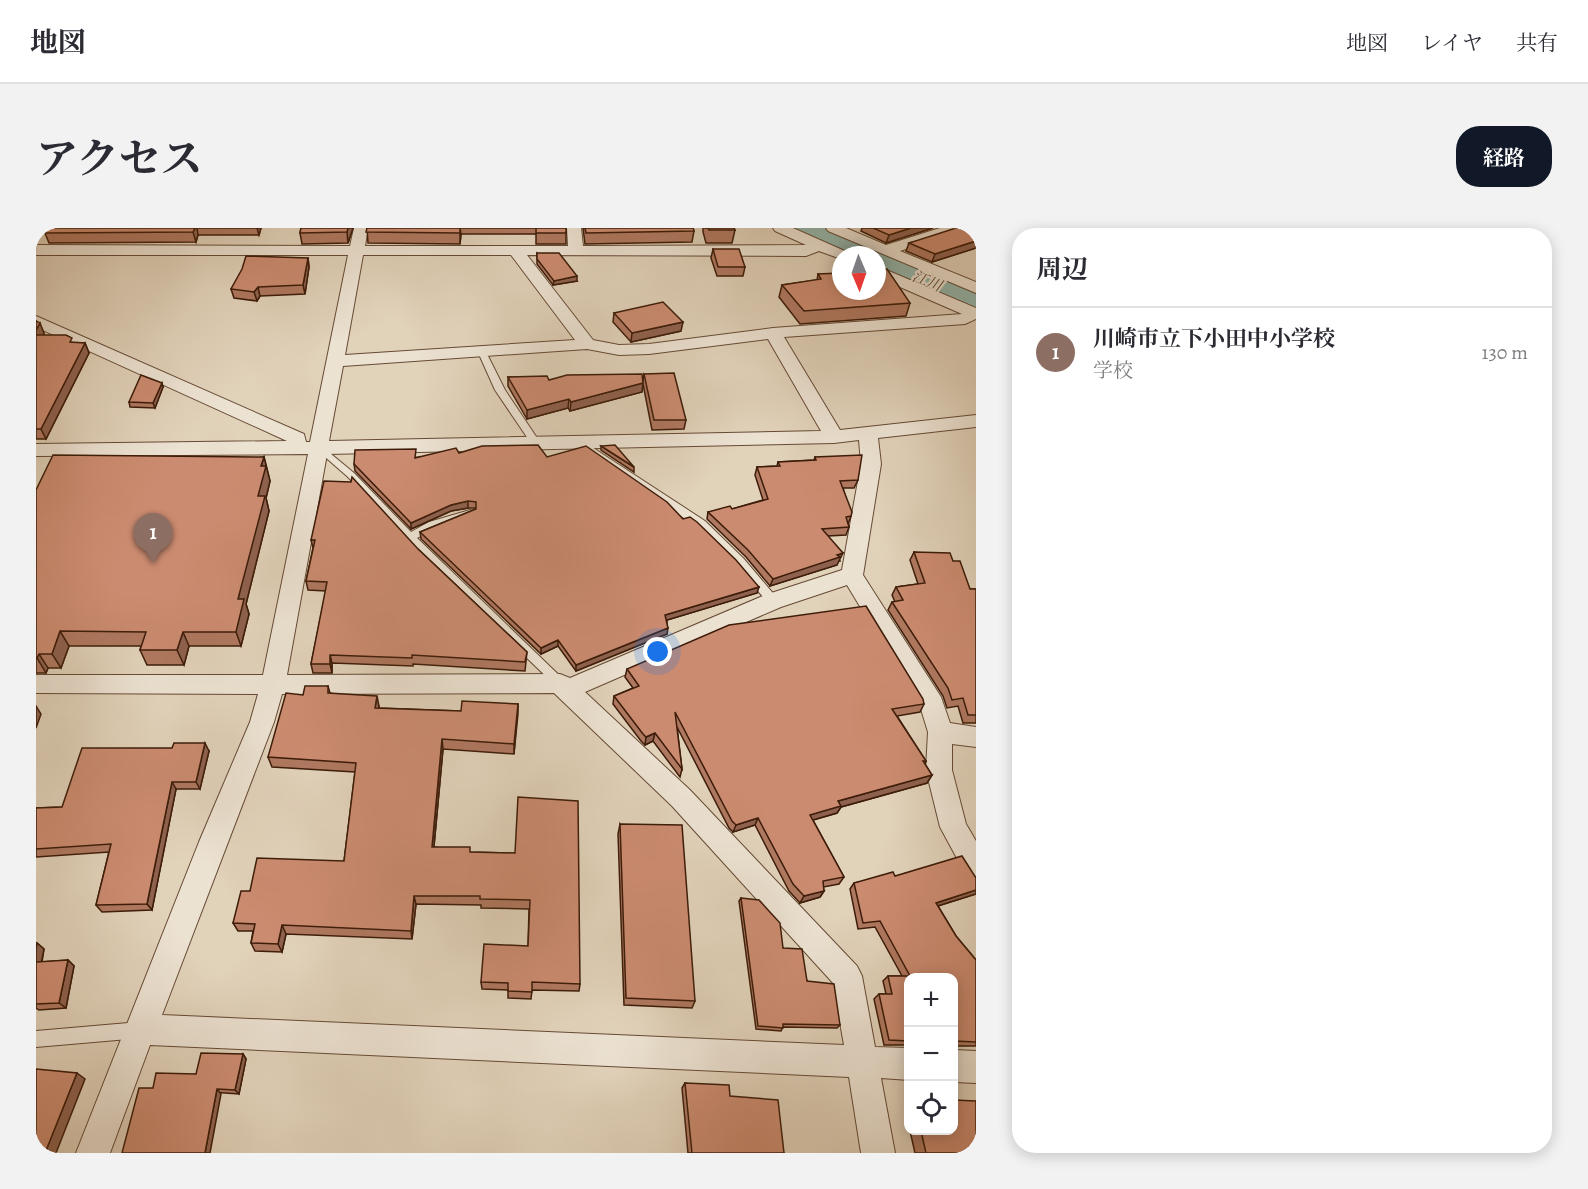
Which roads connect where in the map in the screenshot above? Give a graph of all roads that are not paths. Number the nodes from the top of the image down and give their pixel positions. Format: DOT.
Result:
graph roads {
  1 [pos="574,228"];
  2 [pos="780,228"];
  3 [pos="833,228"];
  4 [pos="954,228"];
  5 [pos="359,240"];
  6 [pos="38,245"];
  7 [pos="819,245"];
  8 [pos="876,246"];
  9 [pos="515,250"];
  10 [pos="576,250"];
  11 [pos="886,250"];
  12 [pos="832,251"];
  13 [pos="886,275"];
  14 [pos="971,282"];
  15 [pos="975,313"];
  16 [pos="36,321"];
  17 [pos="773,333"];
  18 [pos="587,345"];
  19 [pos="482,352"];
  20 [pos="336,361"];
  21 [pos="976,421"];
  22 [pos="868,434"];
  23 [pos="834,436"];
  24 [pos="581,443"];
  25 [pos="536,444"];
  26 [pos="308,448"];
  27 [pos="36,450"];
  28 [pos="471,512"];
  29 [pos="410,537"];
  30 [pos="852,574"];
  31 [pos="773,601"];
  32 [pos="36,684"];
  33 [pos="273,686"];
  34 [pos="563,686"];
  35 [pos="940,732"];
  36 [pos="976,736"];
  37 [pos="976,866"];
  38 [pos="142,1029"];
  39 [pos="36,1040"];
  40 [pos="862,1062"];
  41 [pos="904,1064"];
  42 [pos="958,1066"];
  43 [pos="976,1067"];
  44 [pos="93,1153"];
  45 [pos="878,1153"];
  1 -- 10 [label="street"];
  2 -- 7 [label="street"];
  3 -- 8 [label="street"];
  4 -- 11 [label="street"];
  5 -- 6 [label="street"];
  5 -- 9 [label="street"];
  5 -- 20 [label="street"];
  7 -- 10 [label="street"];
  7 -- 12 [label="street"];
  9 -- 10 [label="street"];
  9 -- 18 [label="street"];
  11 -- 14 [label="street"];
  13 -- 15 [label="street"];
  15 -- 17 [label="street"];
  16 -- 26 [label="street"];
  17 -- 18 [label="street"];
  17 -- 23 [label="street"];
  18 -- 19 [label="street"];
  19 -- 20 [label="street"];
  19 -- 25 [label="lane"];
  20 -- 26 [label="street"];
  21 -- 22 [label="street"];
  22 -- 23 [label="street"];
  22 -- 30 [label="street"];
  23 -- 24 [label="street"];
  24 -- 25 [label="street"];
  24 -- 31 [label="lane"];
  25 -- 26 [label="street"];
  26 -- 27 [label="street"];
  26 -- 29 [label="lane"];
  26 -- 33 [label="street"];
  28 -- 29 [label="lane"];
  29 -- 34 [label="lane"];
  30 -- 31 [label="street"];
  30 -- 35 [label="street"];
  31 -- 34 [label="street"];
  32 -- 33 [label="street"];
  33 -- 34 [label="street"];
  33 -- 38 [label="street"];
  34 -- 40 [label="street"];
  35 -- 36 [label="street"];
  35 -- 37 [label="street"];
  38 -- 39 [label="lane"];
  38 -- 40 [label="street"];
  38 -- 44 [label="street"];
  40 -- 41 [label="street"];
  40 -- 45 [label="street"];
  42 -- 43 [label="street"];
}
